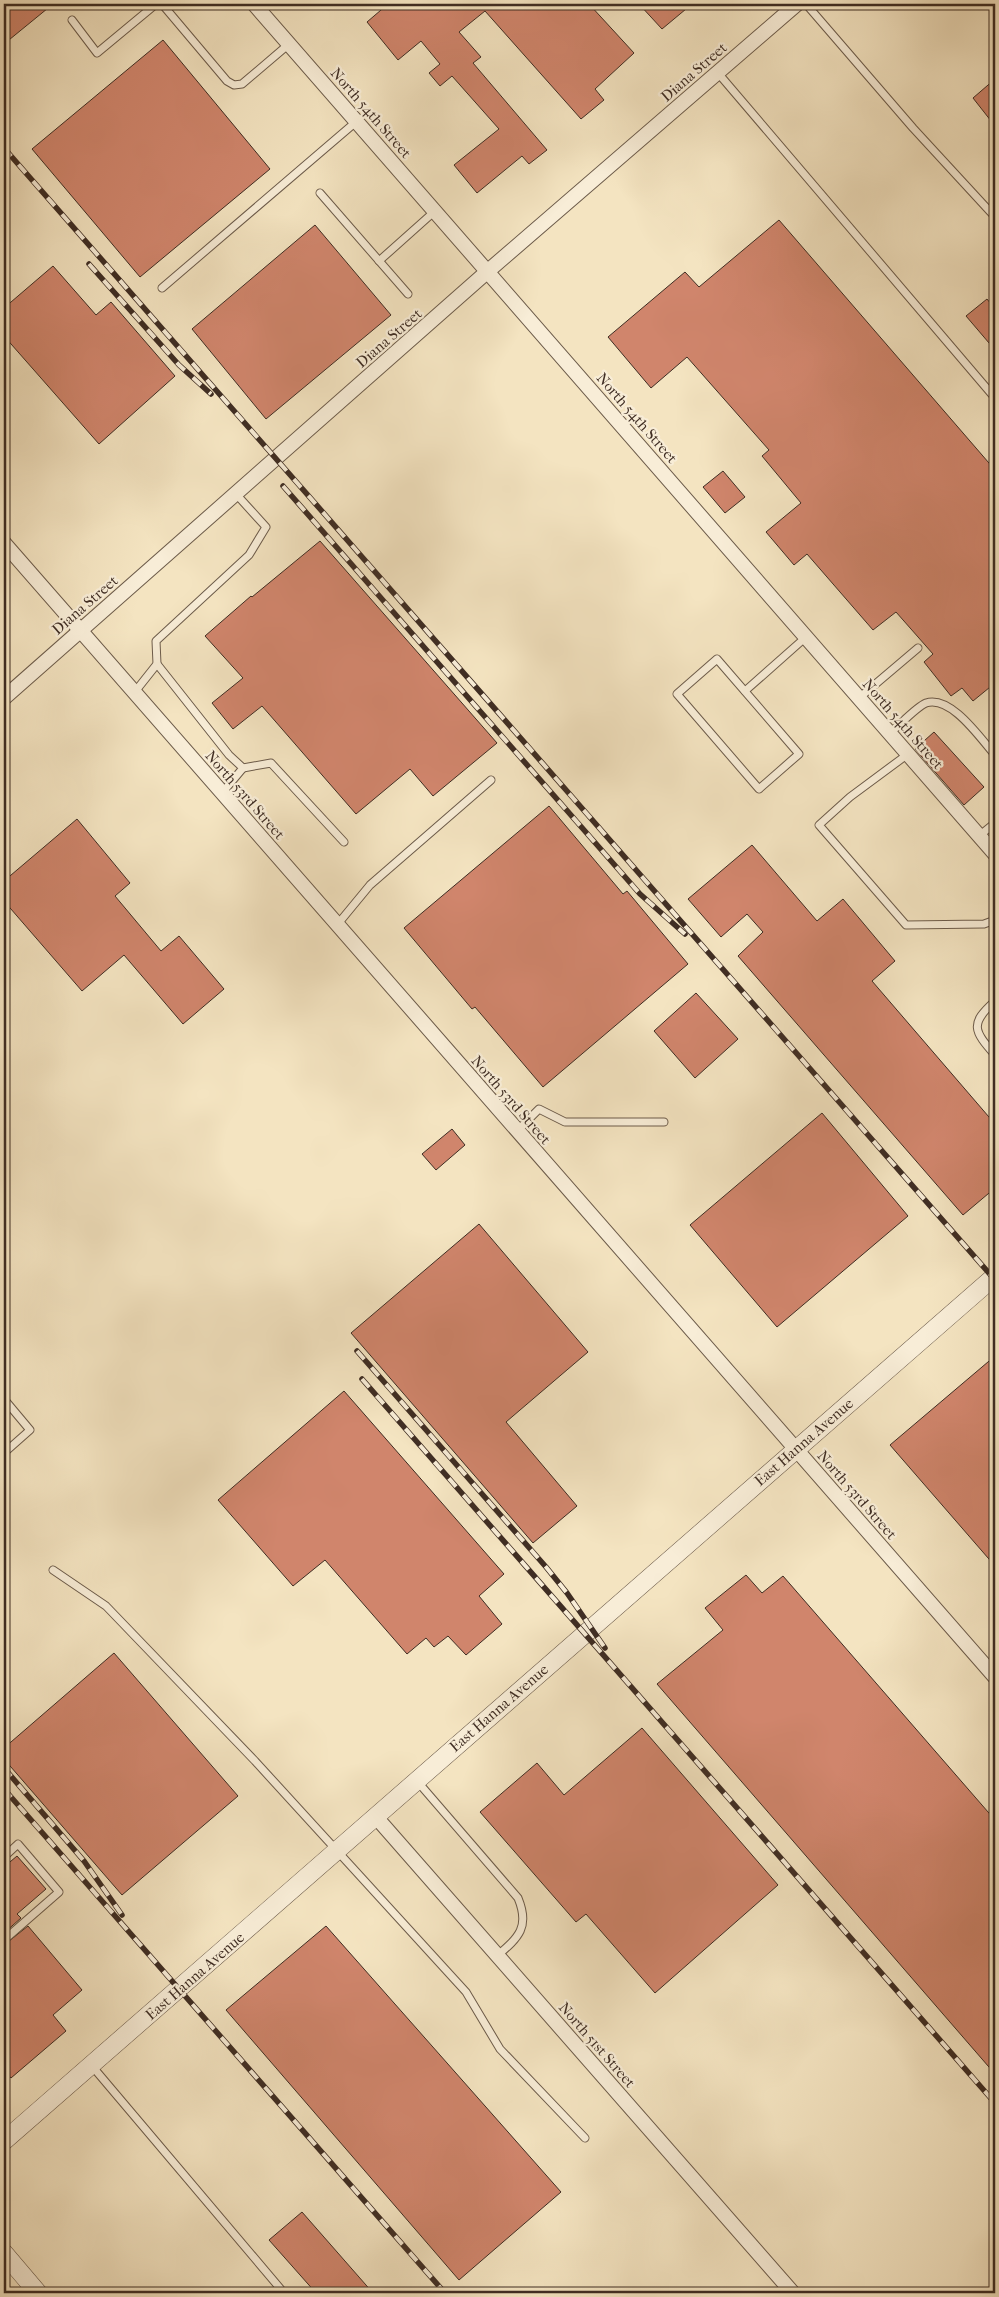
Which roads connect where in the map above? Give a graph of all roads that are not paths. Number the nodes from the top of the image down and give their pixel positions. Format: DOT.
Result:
graph roads {
  1 [pos="156,4"];
  2 [pos="162,4"];
  3 [pos="254,4"];
  4 [pos="797,4"];
  5 [pos="806,4"];
  6 [pos="72,20"];
  7 [pos="289,44"];
  8 [pos="718,73"];
  9 [pos="357,121"];
  10 [pos="320,193"];
  11 [pos="435,211"];
  12 [pos="995,217"];
  13 [pos="379,261"];
  14 [pos="488,271"];
  15 [pos="162,288"];
  16 [pos="408,294"];
  17 [pos="995,398"];
  18 [pos="236,494"];
  19 [pos="4,544"];
  20 [pos="80,631"];
  21 [pos="806,637"];
  22 [pos="918,648"];
  23 [pos="157,664"];
  24 [pos="745,691"];
  25 [pos="134,693"];
  26 [pos="4,698"];
  27 [pos="859,698"];
  28 [pos="890,734"];
  29 [pos="908,754"];
  30 [pos="995,755"];
  31 [pos="243,768"];
  32 [pos="492,780"];
  33 [pos="222,793"];
  34 [pos="995,823"];
  35 [pos="979,836"];
  36 [pos="344,842"];
  37 [pos="995,854"];
  38 [pos="995,920"];
  39 [pos="337,925"];
  40 [pos="995,1001"];
  41 [pos="995,1054"];
  42 [pos="664,1122"];
  43 [pos="517,1131"];
  44 [pos="995,1276"];
  45 [pos="4,1399"];
  46 [pos="795,1450"];
  47 [pos="4,1453"];
  48 [pos="53,1570"];
  49 [pos="995,1677"];
  50 [pos="417,1781"];
  51 [pos="376,1817"];
  52 [pos="337,1851"];
  53 [pos="4,1857"];
  54 [pos="4,1940"];
  55 [pos="497,1956"];
  56 [pos="92,2065"];
  57 [pos="585,2138"];
  58 [pos="4,2141"];
  59 [pos="4,2253"];
  60 [pos="38,2293"];
  61 [pos="284,2293"];
  62 [pos="793,2293"];
  1 -- 6 [label="lane"];
  2 -- 7 [label="lane"];
  3 -- 7 [label="street, North 54th Street"];
  4 -- 8 [label="street, Diana Street"];
  5 -- 12 [label="lane"];
  7 -- 9 [label="street, North 54th Street"];
  8 -- 14 [label="street, Diana Street"];
  8 -- 17 [label="lane"];
  9 -- 11 [label="street, North 54th Street"];
  9 -- 15 [label="lane"];
  10 -- 13 [label="lane"];
  11 -- 13 [label="lane"];
  11 -- 14 [label="street, North 54th Street"];
  13 -- 16 [label="lane"];
  14 -- 18 [label="street, Diana Street"];
  14 -- 21 [label="street, North 54th Street"];
  18 -- 20 [label="street, Diana Street"];
  18 -- 23 [label="lane"];
  19 -- 20 [label="street, North 53rd Street"];
  20 -- 25 [label="street, North 53rd Street"];
  20 -- 26 [label="street, Diana Street"];
  21 -- 24 [label="lane"];
  21 -- 27 [label="street, North 54th Street"];
  22 -- 27 [label="lane"];
  23 -- 25 [label="lane"];
  23 -- 31 [label="lane"];
  24 -- 24 [label="lane"];
  25 -- 33 [label="street, North 53rd Street"];
  27 -- 28 [label="street, North 54th Street"];
  28 -- 29 [label="street, North 54th Street"];
  28 -- 30 [label="lane"];
  29 -- 35 [label="street, North 54th Street"];
  29 -- 38 [label="lane"];
  31 -- 33 [label="lane"];
  31 -- 36 [label="lane"];
  32 -- 39 [label="lane"];
  33 -- 39 [label="street, North 53rd Street"];
  34 -- 35 [label="lane"];
  35 -- 37 [label="street, North 54th Street"];
  39 -- 43 [label="street, North 53rd Street"];
  40 -- 41 [label="lane"];
  42 -- 43 [label="lane"];
  43 -- 46 [label="street, North 53rd Street"];
  44 -- 46 [label="street, East Hanna Avenue"];
  45 -- 47 [label="lane"];
  46 -- 49 [label="street, North 53rd Street"];
  46 -- 50 [label="street, East Hanna Avenue"];
  48 -- 52 [label="lane"];
  50 -- 51 [label="street, East Hanna Avenue"];
  50 -- 55 [label="lane"];
  51 -- 52 [label="street, East Hanna Avenue"];
  51 -- 55 [label="street, North 51st Street"];
  52 -- 56 [label="street, East Hanna Avenue"];
  52 -- 57 [label="lane"];
  53 -- 54 [label="lane"];
  55 -- 62 [label="street, North 51st Street"];
  56 -- 58 [label="street, East Hanna Avenue"];
  56 -- 61 [label="lane"];
  59 -- 60 [label="street"];
}
